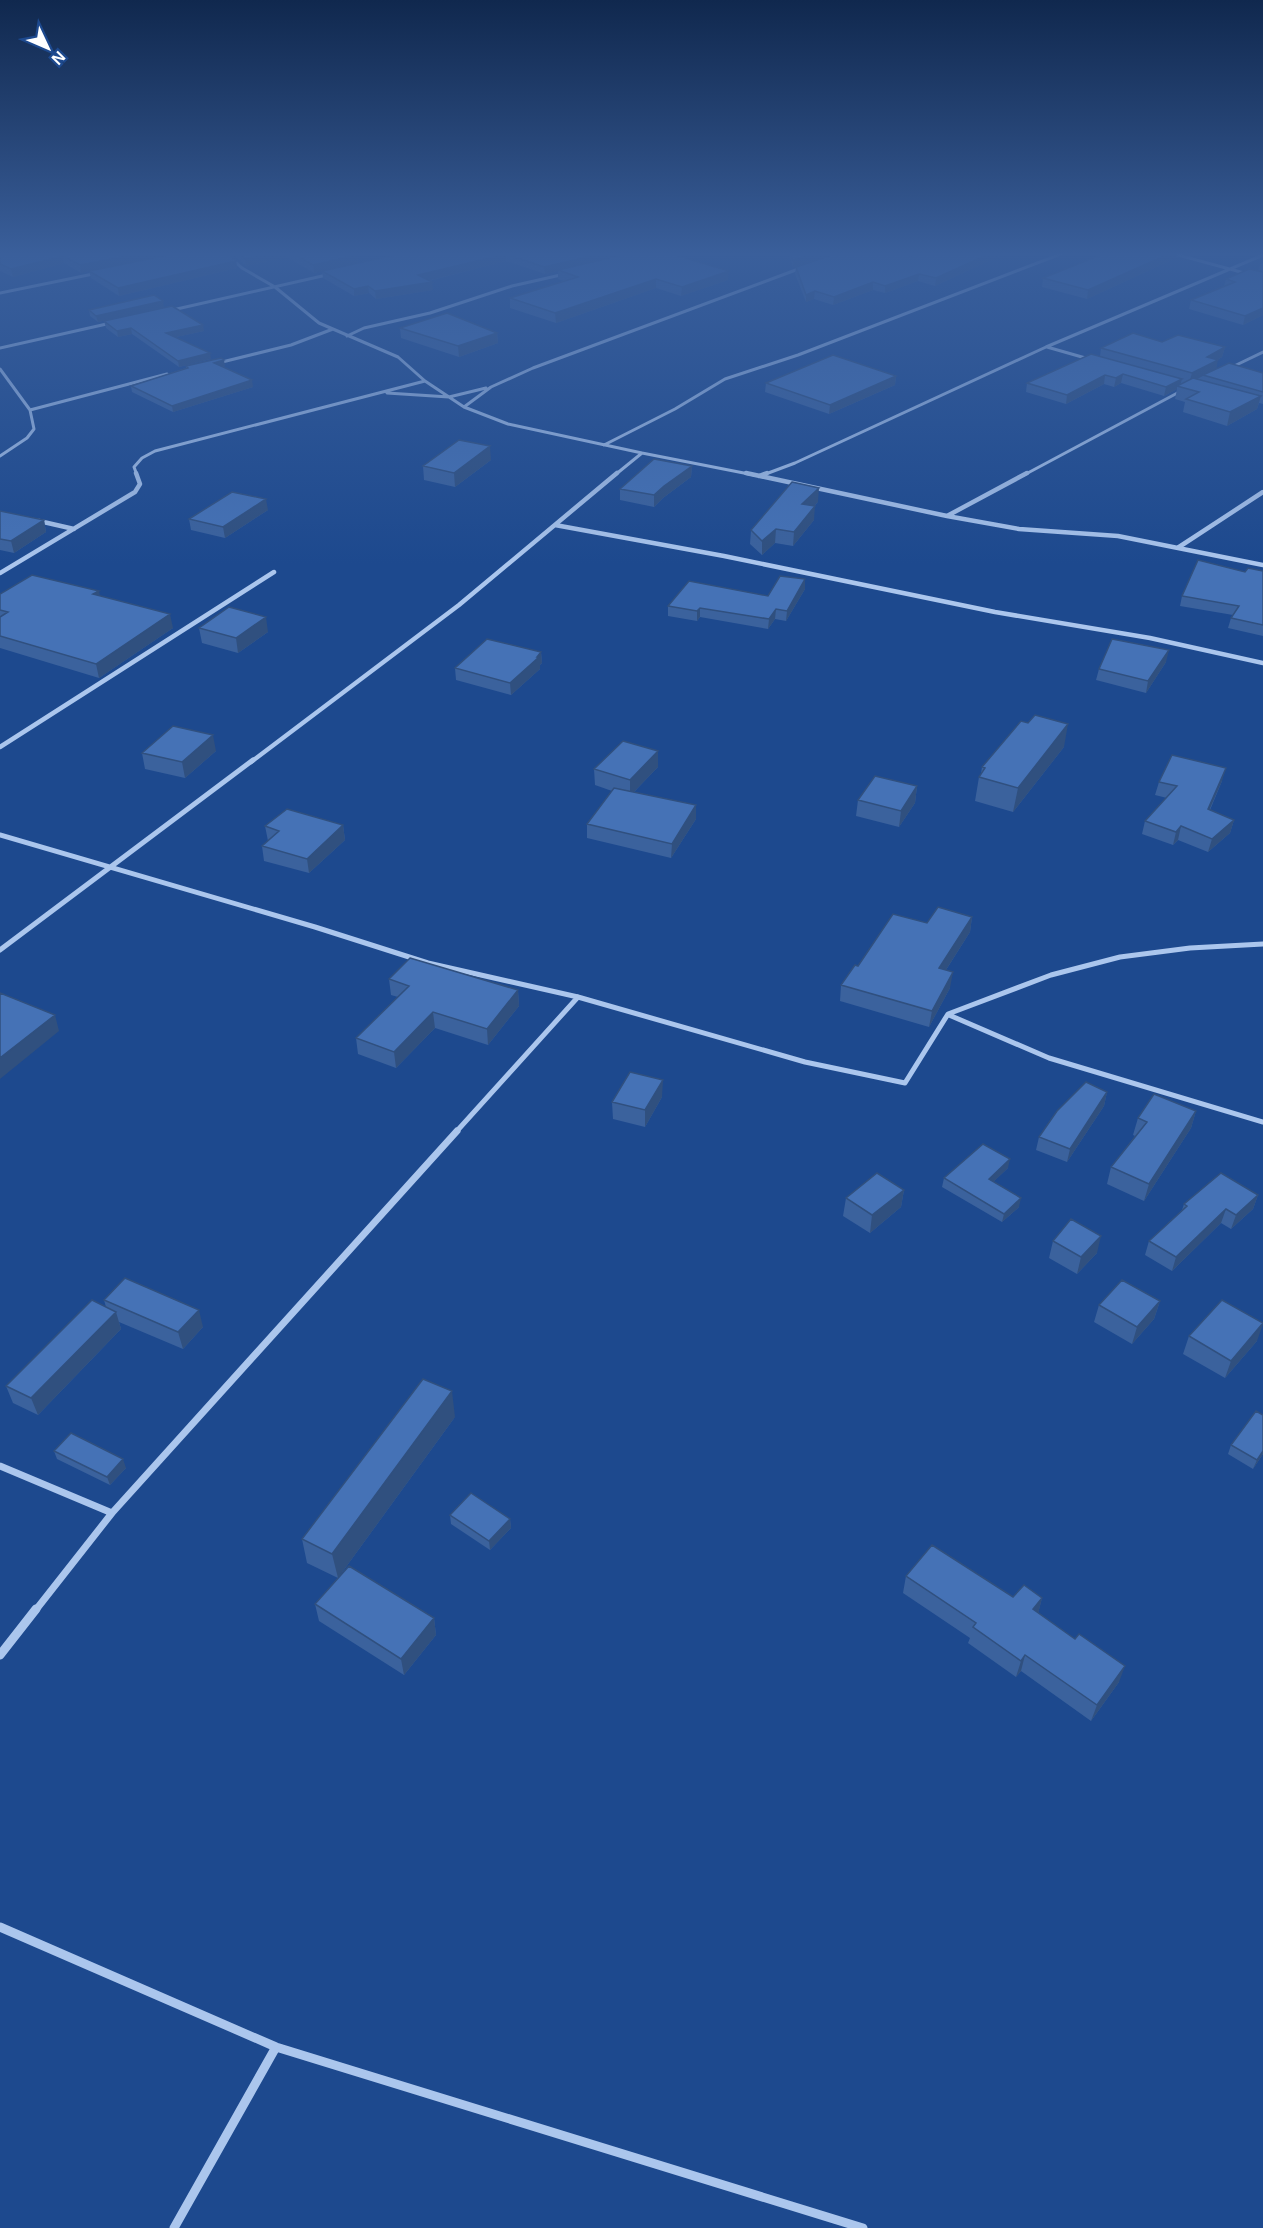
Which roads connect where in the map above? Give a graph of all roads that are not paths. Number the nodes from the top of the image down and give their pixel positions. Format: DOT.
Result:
graph roads {
  1 [pos="245,356"];
  2 [pos="396,356"];
  3 [pos="565,356"];
  4 [pos="794,356"];
  5 [pos="1027,356"];
  6 [pos="1076,356"];
  7 [pos="1254,356"];
  8 [pos="1089,360"];
  9 [pos="212,364"];
  10 [pos="0,369"];
  11 [pos="1220,372"];
  12 [pos="169,374"];
  13 [pos="425,381"];
  14 [pos="1176,384"];
  15 [pos="491,387"];
  16 [pos="380,393"];
  17 [pos="449,397"];
  18 [pos="464,407"];
  19 [pos="30,410"];
  20 [pos="604,445"];
  21 [pos="642,453"];
  22 [pos="0,456"];
  23 [pos="759,476"];
  24 [pos="1263,492"];
  25 [pos="947,516"];
  26 [pos="32,520"];
  27 [pos="555,525"];
  28 [pos="74,529"];
  29 [pos="1179,547"];
  30 [pos="1263,566"];
  31 [pos="274,572"];
  32 [pos="0,573"];
  33 [pos="1263,663"];
  34 [pos="0,747"];
  35 [pos="0,835"];
  36 [pos="111,867"];
  37 [pos="1263,944"];
  38 [pos="0,950"];
  39 [pos="578,997"];
  40 [pos="948,1014"];
  41 [pos="1263,1122"];
  42 [pos="0,1466"];
  43 [pos="112,1513"];
  44 [pos="0,1655"];
  45 [pos="0,1927"];
  46 [pos="276,2047"];
  47 [pos="174,2228"];
  48 [pos="863,2228"];
  1 -- 9 [label="street"];
  2 -- 13 [label="street"];
  3 -- 15 [label="street"];
  4 -- 20 [label="street"];
  5 -- 23 [label="street"];
  6 -- 8 [label="street"];
  7 -- 11 [label="street"];
  10 -- 19 [label="street"];
  12 -- 19 [label="street"];
  13 -- 16 [label="street"];
  13 -- 17 [label="street"];
  14 -- 25 [label="street"];
  15 -- 17 [label="street"];
  15 -- 18 [label="street"];
  16 -- 17 [label="street"];
  16 -- 28 [label="street"];
  17 -- 18 [label="street"];
  18 -- 20 [label="street"];
  19 -- 22 [label="street"];
  20 -- 21 [label="street"];
  21 -- 23 [label="street"];
  21 -- 27 [label="street"];
  23 -- 25 [label="street"];
  24 -- 29 [label="street"];
  25 -- 29 [label="street"];
  26 -- 28 [label="street"];
  27 -- 33 [label="street"];
  27 -- 36 [label="street"];
  28 -- 32 [label="street"];
  29 -- 30 [label="street"];
  31 -- 34 [label="street"];
  35 -- 36 [label="street"];
  36 -- 38 [label="street"];
  36 -- 39 [label="street"];
  37 -- 40 [label="street"];
  39 -- 40 [label="street"];
  39 -- 43 [label="street"];
  40 -- 41 [label="street"];
  42 -- 43 [label="street"];
  43 -- 44 [label="street"];
  45 -- 46 [label="street"];
  46 -- 47 [label="street"];
  46 -- 48 [label="street"];
}
